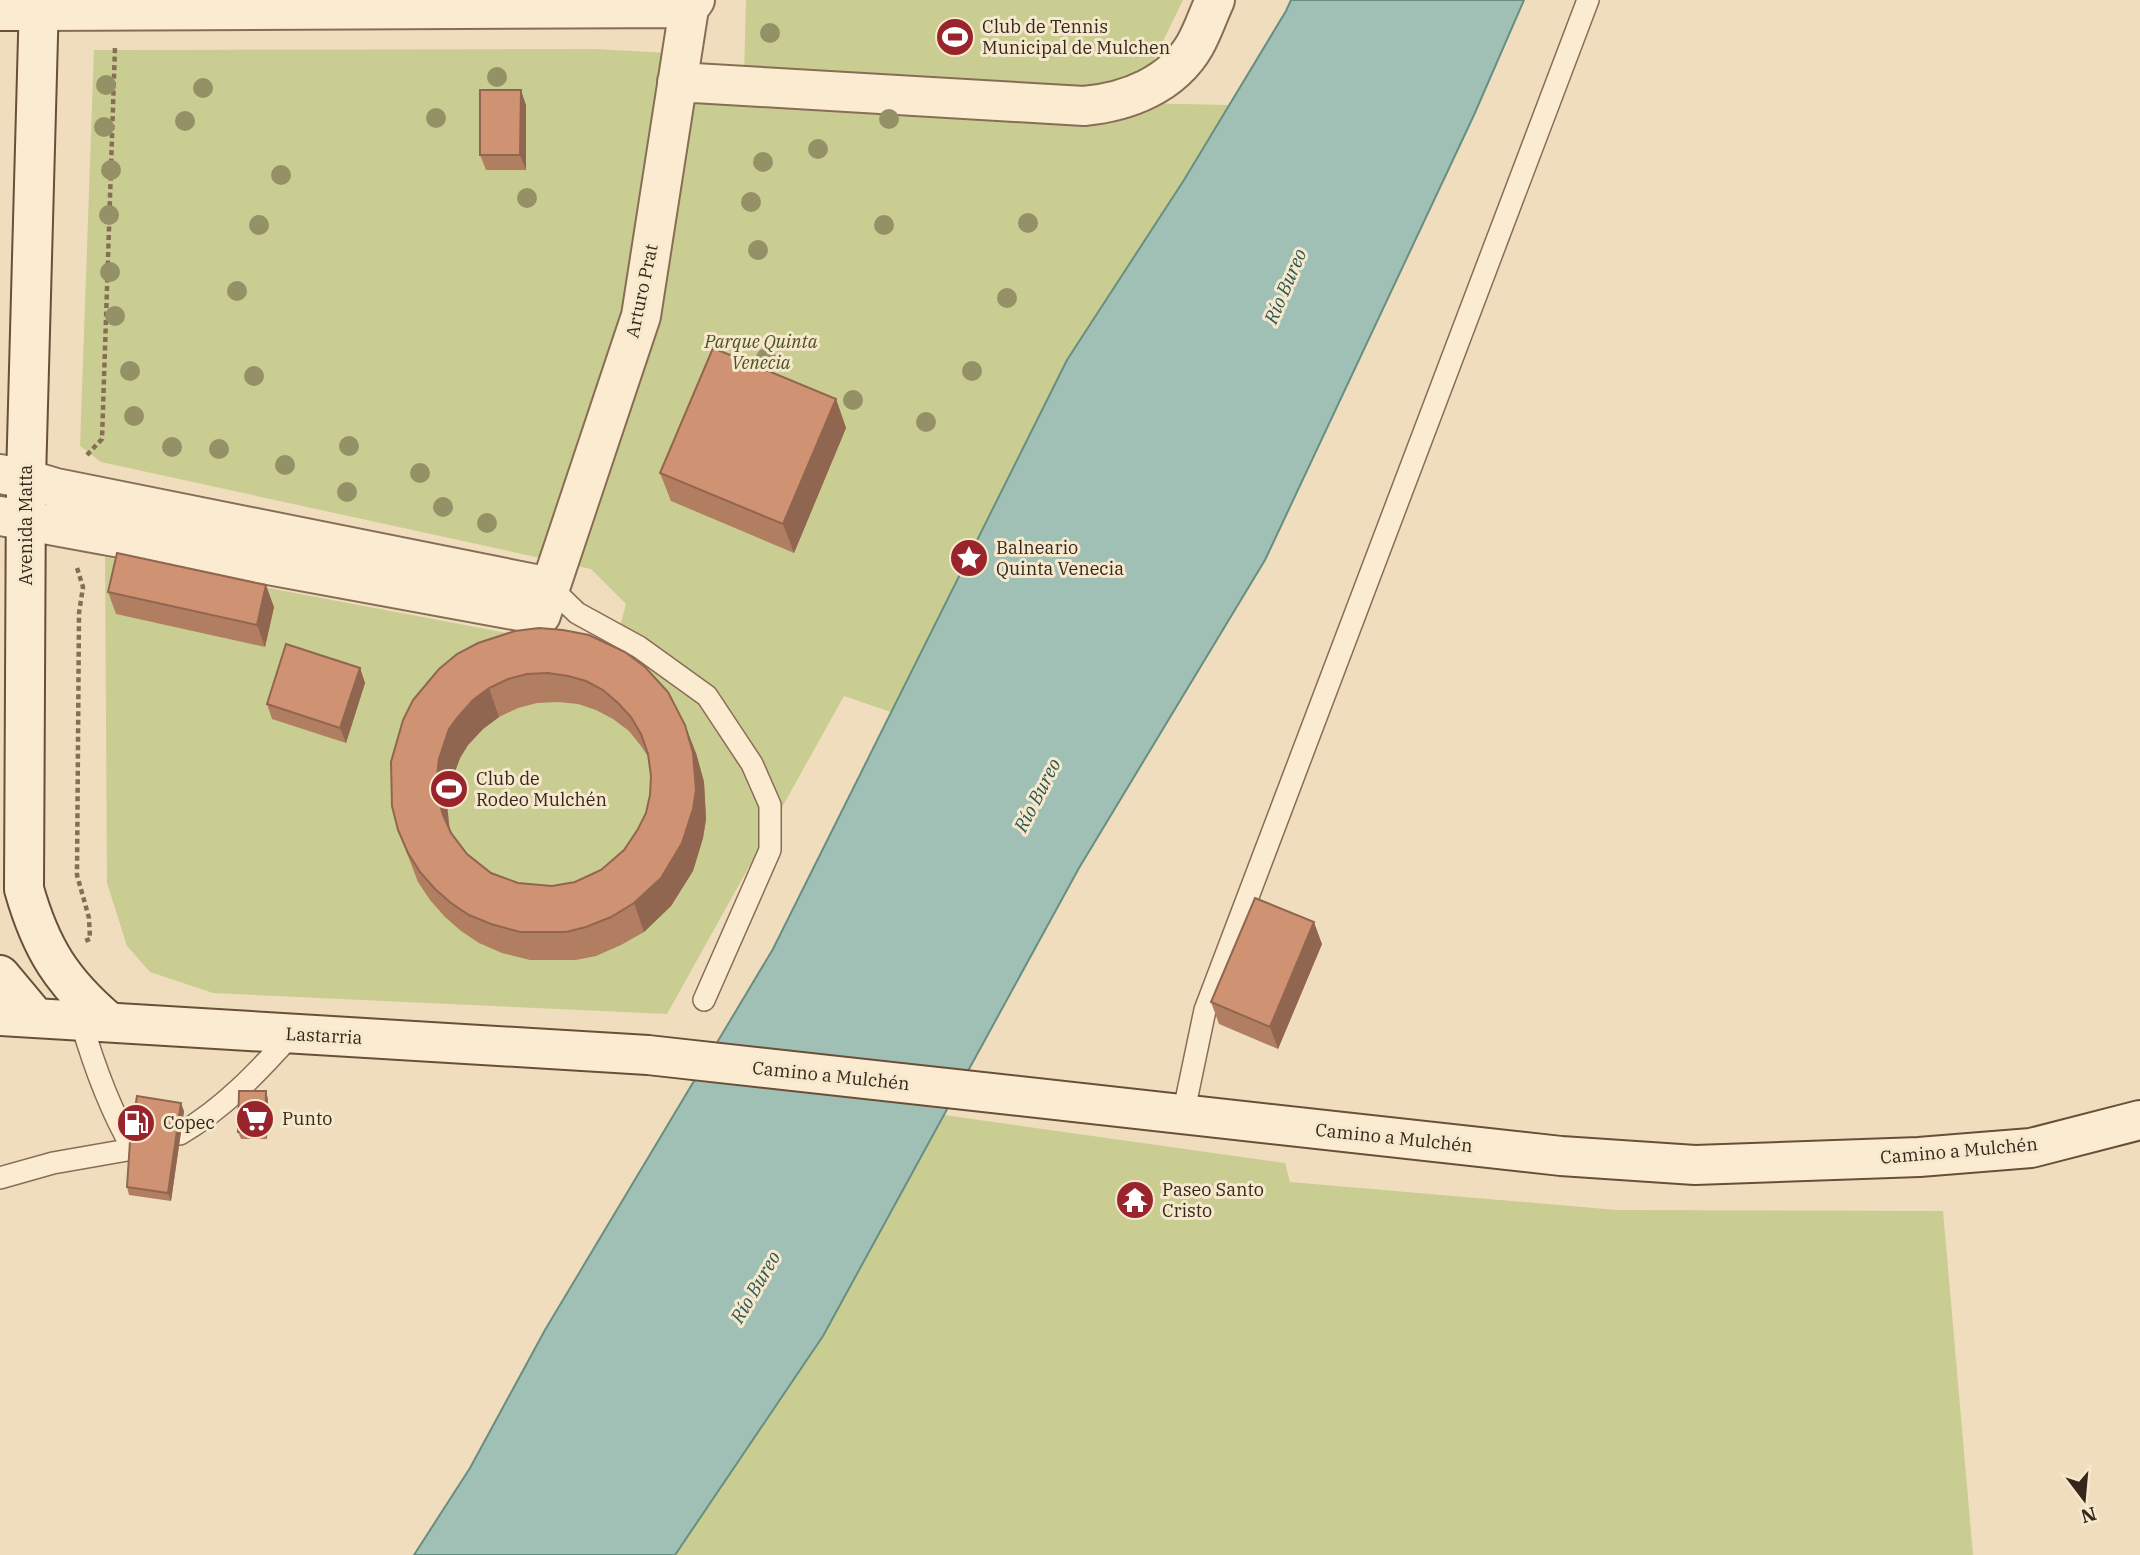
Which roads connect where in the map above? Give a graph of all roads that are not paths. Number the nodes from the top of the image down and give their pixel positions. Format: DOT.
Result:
graph roads {
  1 [pos="1215,0"];
  2 [pos="1588,0"];
  3 [pos="692,4"];
  4 [pos="39,5"];
  5 [pos="191,6"];
  6 [pos="0,11"];
  7 [pos="677,82"];
  8 [pos="13,477"];
  9 [pos="13,519"];
  10 [pos="556,605"];
  11 [pos="0,975"];
  12 [pos="704,1000"];
  13 [pos="18,1017"];
  14 [pos="95,1021"];
  15 [pos="292,1034"];
  16 [pos="648,1055"];
  17 [pos="1182,1115"];
  18 [pos="2140,1119"];
  19 [pos="180,1134"];
  20 [pos="0,1178"];
  1 -- 7 [label="main road"];
  2 -- 17 [label="lane"];
  3 -- 5 [label="main road"];
  3 -- 7 [label="main road, Arturo Prat"];
  4 -- 5 [label="main road"];
  4 -- 6 [label="main road"];
  4 -- 8 [label="main road, Avenida Matta"];
  7 -- 10 [label="main road, Arturo Prat"];
  8 -- 9 [label="main road, Avenida Matta"];
  8 -- 10 [label="main road"];
  9 -- 10 [label="main road"];
  9 -- 14 [label="main road, Avenida Matta"];
  10 -- 12 [label="lane"];
  11 -- 13 [label="main road"];
  13 -- 14 [label="main road, Lastarria"];
  14 -- 15 [label="main road, Lastarria"];
  14 -- 20 [label="lane"];
  15 -- 16 [label="main road, Lastarria"];
  15 -- 19 [label="lane"];
  16 -- 17 [label="main road, Camino a Mulchén"];
  17 -- 18 [label="main road, Camino a Mulchén"];
}
